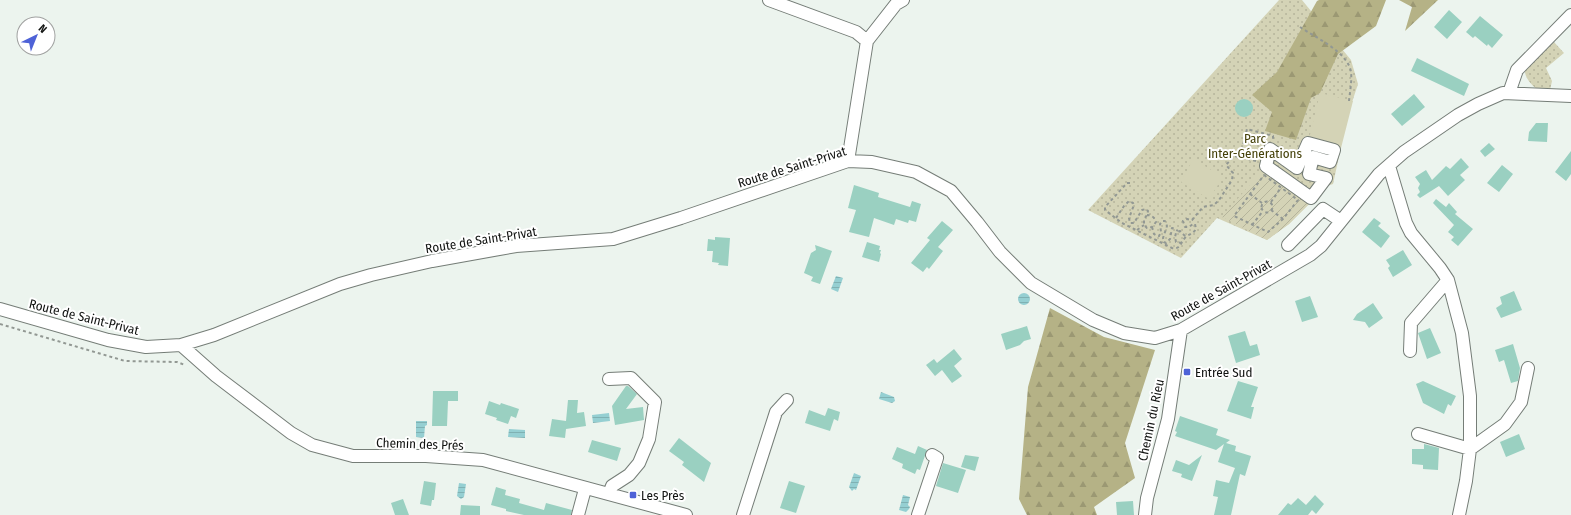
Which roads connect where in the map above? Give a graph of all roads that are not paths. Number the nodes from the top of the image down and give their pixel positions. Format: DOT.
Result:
graph roads {
  1 [pos="769,0"];
  2 [pos="903,0"];
  3 [pos="1571,15"];
  4 [pos="867,42"];
  5 [pos="1509,93"];
  6 [pos="1571,96"];
  7 [pos="848,161"];
  8 [pos="1266,164"];
  9 [pos="1388,166"];
  10 [pos="1341,221"];
  11 [pos="1288,245"];
  12 [pos="1448,280"];
  13 [pos="0,309"];
  14 [pos="1181,330"];
  15 [pos="181,345"];
  16 [pos="1410,350"];
  17 [pos="1528,368"];
  18 [pos="609,379"];
  19 [pos="787,400"];
  20 [pos="1418,434"];
  21 [pos="1470,449"];
  22 [pos="932,456"];
  23 [pos="585,489"];
  24 [pos="609,494"];
  25 [pos="681,514"];
  26 [pos="578,515"];
  27 [pos="743,515"];
  28 [pos="918,515"];
  29 [pos="1145,515"];
  30 [pos="1459,515"];
  1 -- 4 [label="street"];
  2 -- 4 [label="street"];
  3 -- 5 [label="street"];
  4 -- 7 [label="street"];
  5 -- 6 [label="street, Route de Saint-Privat"];
  5 -- 9 [label="street, Route de Saint-Privat"];
  7 -- 14 [label="street, Route de Saint-Privat"];
  7 -- 15 [label="street, Route de Saint-Privat"];
  8 -- 8 [label="street"];
  9 -- 10 [label="street, Route de Saint-Privat"];
  9 -- 12 [label="street"];
  10 -- 11 [label="street"];
  10 -- 14 [label="street, Route de Saint-Privat"];
  12 -- 16 [label="street"];
  12 -- 21 [label="street"];
  13 -- 15 [label="street, Route de Saint-Privat"];
  14 -- 29 [label="street, Chemin du Rieu"];
  15 -- 23 [label="street, Chemin des Prés"];
  17 -- 21 [label="street"];
  18 -- 24 [label="street"];
  19 -- 27 [label="street"];
  20 -- 21 [label="street"];
  21 -- 30 [label="street"];
  22 -- 28 [label="street"];
  23 -- 24 [label="street, Chemin des Prés"];
  23 -- 26 [label="street"];
  24 -- 25 [label="street, Chemin des Prés"];
}
